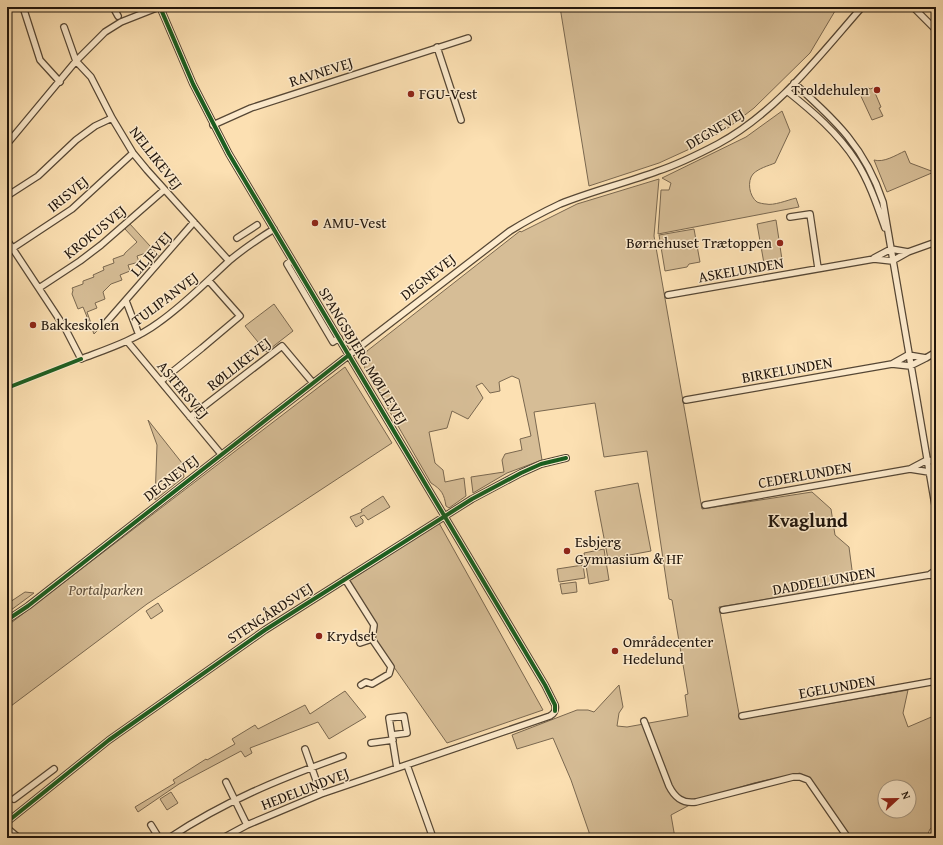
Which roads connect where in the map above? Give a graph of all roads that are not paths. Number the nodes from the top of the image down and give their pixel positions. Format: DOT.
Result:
graph roads {
  1 [pos="23,7"];
  2 [pos="113,7"];
  3 [pos="159,7"];
  4 [pos="862,7"];
  5 [pos="913,7"];
  6 [pos="118,16"];
  7 [pos="64,27"];
  8 [pos="935,29"];
  9 [pos="468,38"];
  10 [pos="437,48"];
  11 [pos="76,61"];
  12 [pos="60,82"];
  13 [pos="794,83"];
  14 [pos="787,91"];
  15 [pos="112,118"];
  16 [pos="461,120"];
  17 [pos="213,125"];
  18 [pos="8,140"];
  19 [pos="134,153"];
  20 [pos="164,190"];
  21 [pos="7,196"];
  22 [pos="790,217"];
  23 [pos="194,222"];
  24 [pos="257,225"];
  25 [pos="274,230"];
  26 [pos="244,234"];
  27 [pos="238,238"];
  28 [pos="7,240"];
  29 [pos="889,242"];
  30 [pos="936,242"];
  31 [pos="251,244"];
  32 [pos="13,248"];
  33 [pos="891,249"];
  34 [pos="908,252"];
  35 [pos="874,258"];
  36 [pos="229,261"];
  37 [pos="892,261"];
  38 [pos="818,268"];
  39 [pos="209,281"];
  40 [pos="39,288"];
  41 [pos="668,295"];
  42 [pos="126,301"];
  43 [pos="104,325"];
  44 [pos="139,335"];
  45 [pos="127,341"];
  46 [pos="936,352"];
  47 [pos="349,354"];
  48 [pos="908,355"];
  49 [pos="926,358"];
  50 [pos="892,364"];
  51 [pos="910,366"];
  52 [pos="161,381"];
  53 [pos="313,383"];
  54 [pos="686,400"];
  55 [pos="190,416"];
  56 [pos="221,454"];
  57 [pos="566,458"];
  58 [pos="927,460"];
  59 [pos="936,461"];
  60 [pos="936,468"];
  61 [pos="910,469"];
  62 [pos="929,472"];
  63 [pos="705,505"];
  64 [pos="936,511"];
  65 [pos="444,516"];
  66 [pos="936,570"];
  67 [pos="929,575"];
  68 [pos="936,576"];
  69 [pos="345,579"];
  70 [pos="723,610"];
  71 [pos="7,620"];
  72 [pos="372,639"];
  73 [pos="360,644"];
  74 [pos="936,681"];
  75 [pos="361,685"];
  76 [pos="555,711"];
  77 [pos="742,716"];
  78 [pos="644,721"];
  79 [pos="371,743"];
  80 [pos="305,750"];
  81 [pos="343,756"];
  82 [pos="407,765"];
  83 [pos="312,768"];
  84 [pos="398,768"];
  85 [pos="54,769"];
  86 [pos="226,782"];
  87 [pos="322,794"];
  88 [pos="14,799"];
  89 [pos="235,799"];
  90 [pos="7,822"];
  91 [pos="151,825"];
  92 [pos="247,825"];
  93 [pos="7,828"];
  94 [pos="19,838"];
  95 [pos="159,838"];
  96 [pos="169,838"];
  97 [pos="223,838"];
  98 [pos="433,838"];
  99 [pos="848,838"];
  1 -- 12 [label="street"];
  2 -- 6 [label="street"];
  3 -- 11 [label="street"];
  3 -- 17 [label="street, SPANGSBJERG MØLLEVEJ"];
  4 -- 13 [label="street, DEGNEVEJ"];
  5 -- 8 [label="street"];
  7 -- 11 [label="street"];
  9 -- 10 [label="street, RAVNEVEJ"];
  10 -- 16 [label="street"];
  10 -- 17 [label="street, RAVNEVEJ"];
  11 -- 12 [label="street"];
  11 -- 15 [label="street, NELLIKEVEJ"];
  12 -- 18 [label="street"];
  13 -- 14 [label="street, DEGNEVEJ"];
  13 -- 29 [label="street"];
  14 -- 29 [label="street"];
  14 -- 47 [label="street, DEGNEVEJ"];
  15 -- 19 [label="street, NELLIKEVEJ"];
  15 -- 21 [label="street"];
  17 -- 25 [label="street, SPANGSBJERG MØLLEVEJ"];
  19 -- 20 [label="street, NELLIKEVEJ"];
  19 -- 32 [label="street, IRISVEJ"];
  20 -- 23 [label="street, NELLIKEVEJ"];
  20 -- 40 [label="street, KROKUSVEJ"];
  22 -- 38 [label="street"];
  23 -- 36 [label="street, NELLIKEVEJ"];
  23 -- 42 [label="street, LILJEVEJ"];
  24 -- 26 [label="street"];
  25 -- 31 [label="street, TULIPANVEJ"];
  25 -- 47 [label="street, SPANGSBJERG MØLLEVEJ"];
  26 -- 27 [label="street"];
  26 -- 31 [label="street"];
  28 -- 32 [label="street, TULIPANVEJ"];
  29 -- 33 [label="street"];
  30 -- 34 [label="street"];
  31 -- 36 [label="street, TULIPANVEJ"];
  32 -- 40 [label="street, TULIPANVEJ"];
  33 -- 34 [label="street"];
  33 -- 35 [label="street, ASKELUNDEN"];
  33 -- 37 [label="street"];
  34 -- 37 [label="street"];
  35 -- 37 [label="street, ASKELUNDEN"];
  35 -- 38 [label="street, ASKELUNDEN"];
  36 -- 39 [label="street, TULIPANVEJ"];
  37 -- 48 [label="street"];
  38 -- 41 [label="street, ASKELUNDEN"];
  39 -- 44 [label="street, TULIPANVEJ"];
  39 -- 52 [label="street"];
  40 -- 45 [label="street, TULIPANVEJ"];
  42 -- 43 [label="street, LILJEVEJ"];
  42 -- 44 [label="street"];
  44 -- 45 [label="street, TULIPANVEJ"];
  45 -- 52 [label="street, ASTERSVEJ"];
  46 -- 49 [label="street"];
  47 -- 53 [label="street, DEGNEVEJ"];
  47 -- 65 [label="street, SPANGSBJERG MØLLEVEJ"];
  48 -- 49 [label="street"];
  48 -- 50 [label="street, BIRKELUNDEN"];
  48 -- 51 [label="street"];
  49 -- 51 [label="street"];
  50 -- 51 [label="street, BIRKELUNDEN"];
  50 -- 54 [label="street, BIRKELUNDEN"];
  51 -- 58 [label="street"];
  52 -- 55 [label="street, ASTERSVEJ"];
  53 -- 55 [label="street, RØLLIKEVEJ"];
  53 -- 56 [label="street, DEGNEVEJ"];
  55 -- 56 [label="street, ASTERSVEJ"];
  56 -- 71 [label="street, DEGNEVEJ"];
  57 -- 65 [label="street, STENGÅRDSVEJ"];
  58 -- 59 [label="street"];
  58 -- 61 [label="street, CEDERLUNDEN"];
  58 -- 62 [label="street"];
  60 -- 62 [label="street"];
  61 -- 62 [label="street, CEDERLUNDEN"];
  61 -- 63 [label="street, CEDERLUNDEN"];
  62 -- 64 [label="street"];
  65 -- 69 [label="street, STENGÅRDSVEJ"];
  65 -- 76 [label="street, SPANGSBJERG MØLLEVEJ"];
  66 -- 67 [label="street, DADDELLUNDEN"];
  67 -- 68 [label="street, DADDELLUNDEN"];
  67 -- 70 [label="street, DADDELLUNDEN"];
  69 -- 72 [label="street"];
  69 -- 90 [label="street, STENGÅRDSVEJ"];
  72 -- 73 [label="street"];
  72 -- 75 [label="street"];
  74 -- 77 [label="street, EGELUNDEN"];
  76 -- 82 [label="street, HEDELUNDVEJ"];
  78 -- 99 [label="street"];
  79 -- 84 [label="street"];
  80 -- 83 [label="street"];
  81 -- 83 [label="street"];
  82 -- 84 [label="street, HEDELUNDVEJ"];
  82 -- 98 [label="street"];
  83 -- 87 [label="street"];
  83 -- 89 [label="street"];
  84 -- 87 [label="street, HEDELUNDVEJ"];
  85 -- 88 [label="street"];
  86 -- 89 [label="street"];
  87 -- 92 [label="street, HEDELUNDVEJ"];
  89 -- 92 [label="street"];
  89 -- 96 [label="street"];
  91 -- 95 [label="street"];
  92 -- 97 [label="street, HEDELUNDVEJ"];
  93 -- 94 [label="street"];
}
